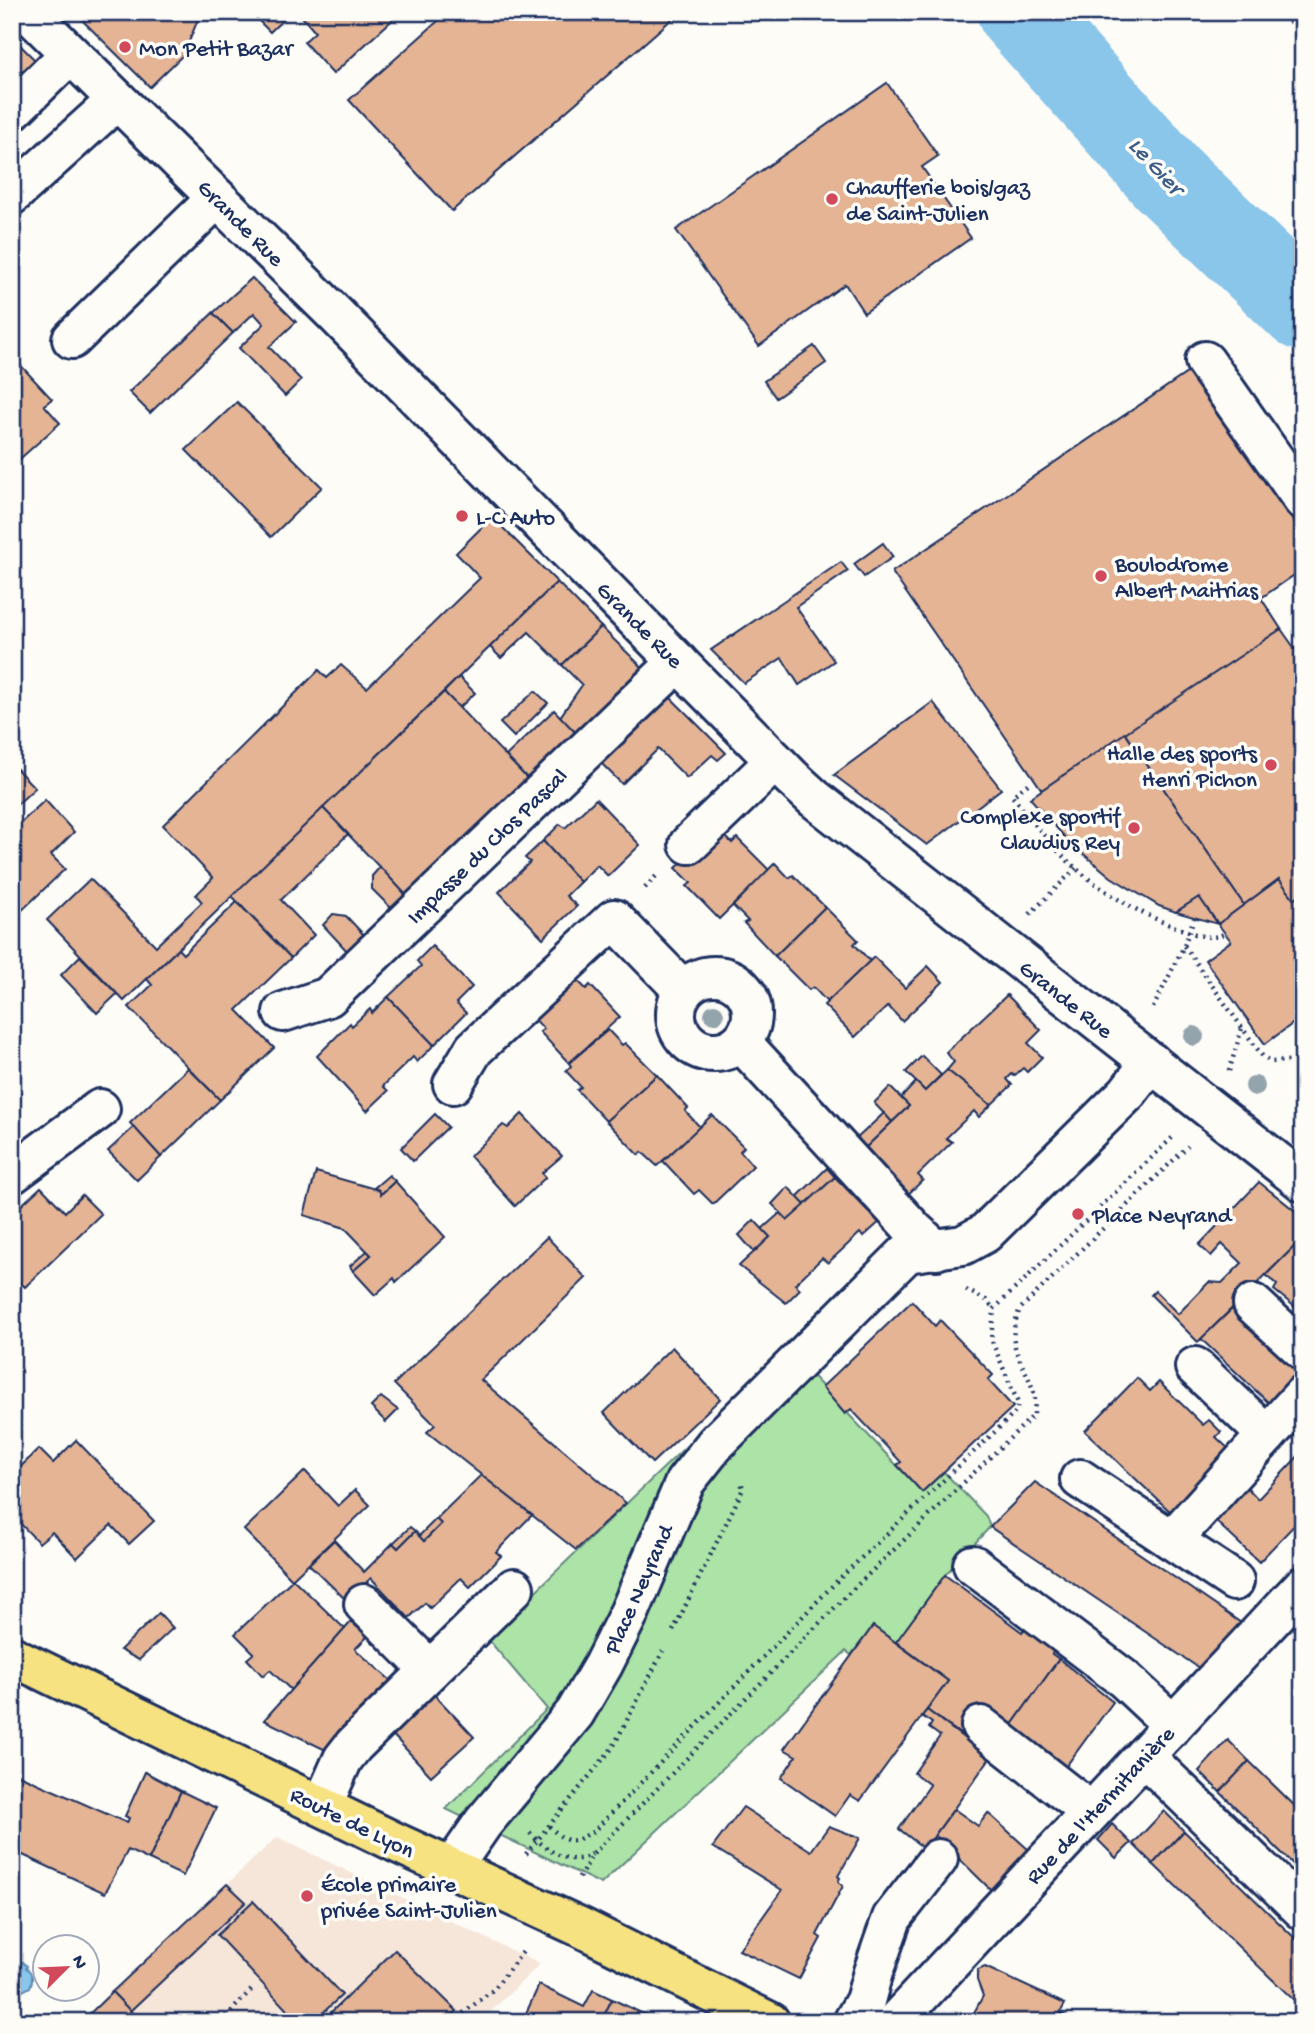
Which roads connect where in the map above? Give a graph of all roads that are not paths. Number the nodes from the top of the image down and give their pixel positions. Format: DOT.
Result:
graph roads {
  1 [pos="28,12"];
  2 [pos="70,54"];
  3 [pos="117,100"];
  4 [pos="12,111"];
  5 [pos="12,195"];
  6 [pos="217,198"];
  7 [pos="72,339"];
  8 [pos="1205,361"];
  9 [pos="1303,500"];
  10 [pos="678,662"];
  11 [pos="775,761"];
  12 [pos="689,844"];
  13 [pos="683,990"];
  14 [pos="284,1012"];
  15 [pos="741,1042"];
  16 [pos="1141,1056"];
  17 [pos="453,1084"];
  18 [pos="100,1109"];
  19 [pos="12,1174"];
  20 [pos="1303,1182"];
  21 [pos="936,1250"];
  22 [pos="1253,1304"];
  23 [pos="1303,1350"];
  24 [pos="1195,1367"];
  25 [pos="1303,1395"];
  26 [pos="1267,1435"];
  27 [pos="1080,1479"];
  28 [pos="1172,1540"];
  29 [pos="973,1565"];
  30 [pos="1234,1581"];
  31 [pos="1303,1586"];
  32 [pos="514,1588"];
  33 [pos="364,1604"];
  34 [pos="12,1656"];
  35 [pos="430,1670"];
  36 [pos="1173,1725"];
  37 [pos="981,1726"];
  38 [pos="1144,1756"];
  39 [pos="322,1806"];
  40 [pos="1091,1812"];
  41 [pos="938,1859"];
  42 [pos="452,1868"];
  43 [pos="1303,1910"];
  44 [pos="770,2022"];
  45 [pos="853,2022"];
  46 [pos="895,2022"];
  1 -- 2 [label="street, Grande Rue"];
  2 -- 3 [label="street, Grande Rue"];
  2 -- 4 [label="street"];
  3 -- 5 [label="street"];
  3 -- 6 [label="street, Grande Rue"];
  6 -- 7 [label="street"];
  6 -- 10 [label="street, Grande Rue"];
  8 -- 9 [label="street"];
  10 -- 11 [label="street, Grande Rue"];
  10 -- 14 [label="street, Impasse du Clos Pascal"];
  11 -- 12 [label="street"];
  11 -- 16 [label="street, Grande Rue"];
  13 -- 15 [label="street"];
  13 -- 15 [label="street"];
  13 -- 17 [label="street"];
  15 -- 21 [label="street"];
  16 -- 20 [label="street, Grande Rue"];
  16 -- 21 [label="street, Place Neyrand"];
  18 -- 19 [label="street"];
  21 -- 42 [label="street, Place Neyrand"];
  22 -- 23 [label="street"];
  24 -- 26 [label="street"];
  25 -- 26 [label="street"];
  26 -- 28 [label="street"];
  27 -- 28 [label="street"];
  28 -- 30 [label="street"];
  29 -- 36 [label="street"];
  31 -- 36 [label="street, Rue de l'Hermitanière"];
  32 -- 35 [label="street"];
  33 -- 35 [label="street"];
  34 -- 39 [label="main road, Route de Lyon"];
  35 -- 39 [label="street"];
  36 -- 38 [label="street, Rue de l'Hermitanière"];
  37 -- 40 [label="street"];
  38 -- 40 [label="street, Rue de l'Hermitanière"];
  38 -- 43 [label="street"];
  39 -- 42 [label="main road, Route de Lyon"];
  40 -- 46 [label="street, Rue de l'Hermitanière"];
  41 -- 45 [label="street"];
  42 -- 44 [label="main road, Route de Lyon"];
}
